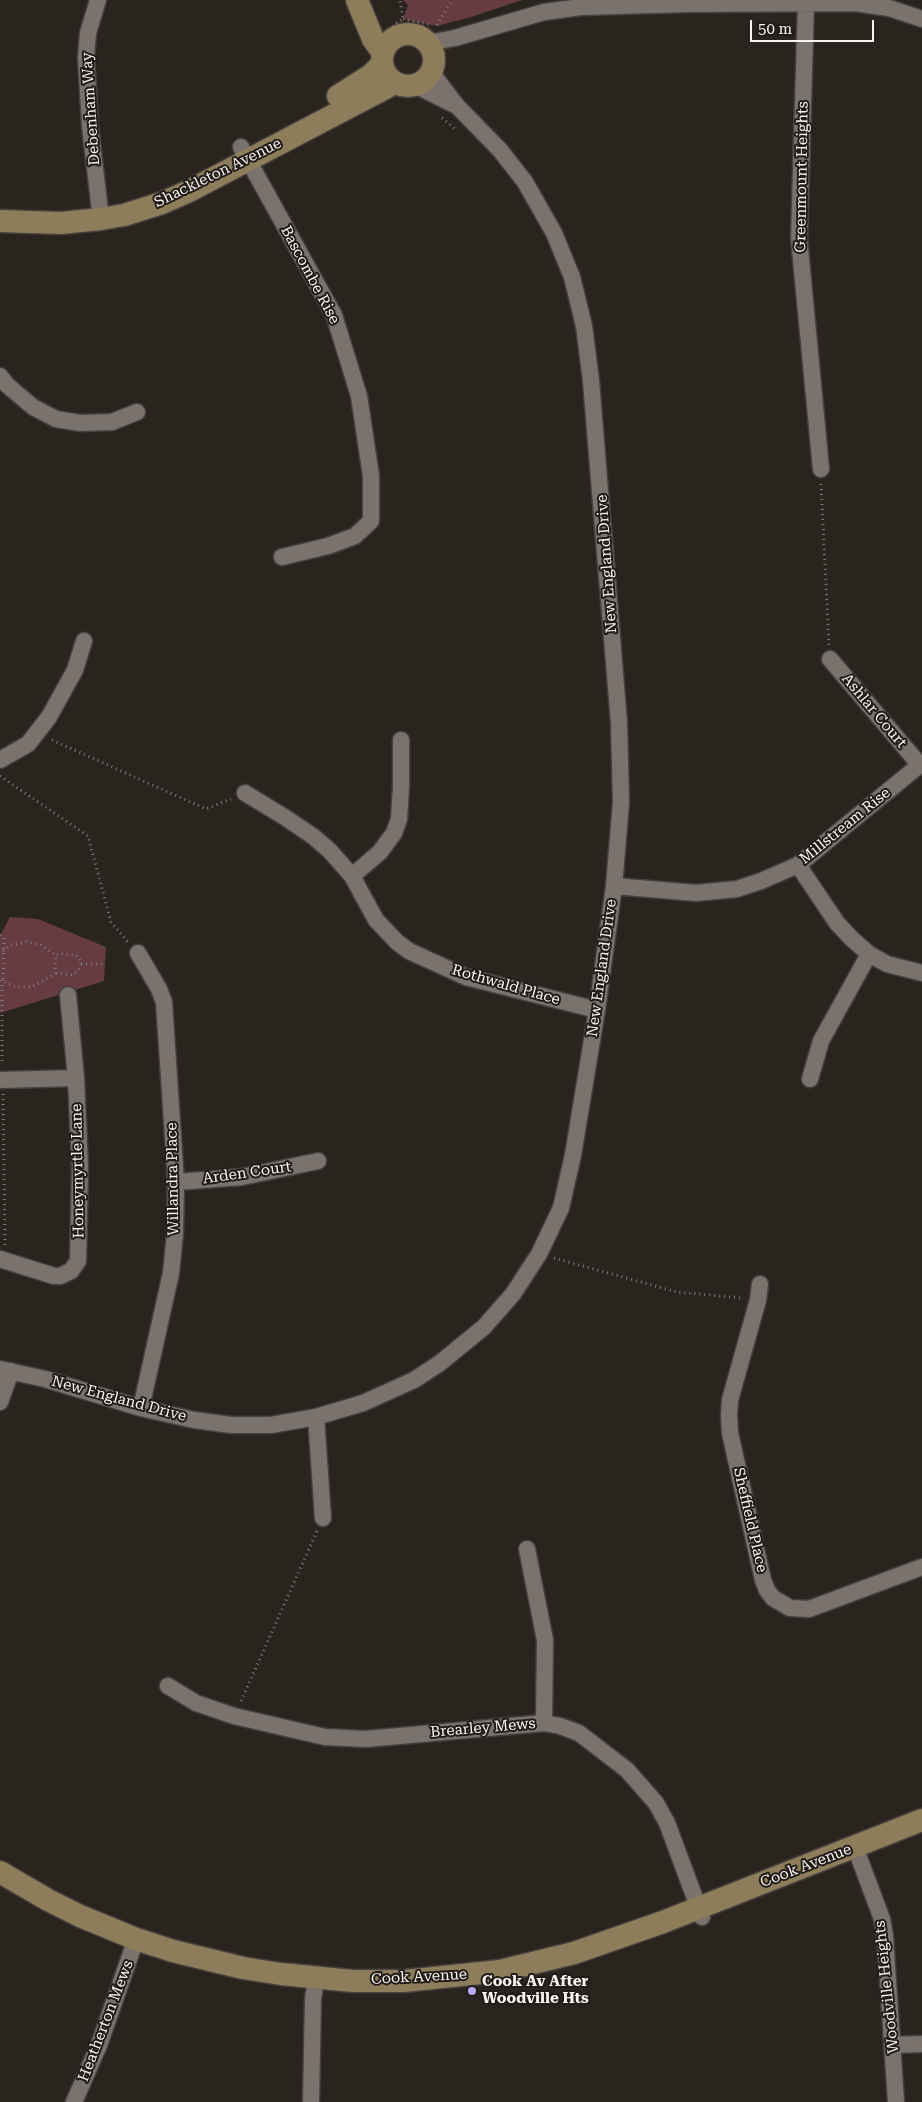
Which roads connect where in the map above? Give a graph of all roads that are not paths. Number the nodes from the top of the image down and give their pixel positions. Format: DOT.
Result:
graph roads {
  1 [pos="98,0"];
  2 [pos="357,0"];
  3 [pos="370,0"];
  4 [pos="806,4"];
  5 [pos="922,19"];
  6 [pos="390,44"];
  7 [pos="428,59"];
  8 [pos="245,153"];
  9 [pos="0,207"];
  10 [pos="100,212"];
  11 [pos="0,221"];
  12 [pos="0,376"];
  13 [pos="137,412"];
  14 [pos="821,469"];
  15 [pos="282,557"];
  16 [pos="84,641"];
  17 [pos="830,659"];
  18 [pos="401,740"];
  19 [pos="0,760"];
  20 [pos="921,764"];
  21 [pos="245,793"];
  22 [pos="798,865"];
  23 [pos="352,876"];
  24 [pos="614,886"];
  25 [pos="138,953"];
  26 [pos="869,954"];
  27 [pos="922,973"];
  28 [pos="68,995"];
  29 [pos="597,1010"];
  30 [pos="76,1078"];
  31 [pos="810,1079"];
  32 [pos="1,1080"];
  33 [pos="318,1161"];
  34 [pos="176,1182"];
  35 [pos="2,1260"];
  36 [pos="759,1292"];
  37 [pos="5,1370"];
  38 [pos="0,1402"];
  39 [pos="142,1408"];
  40 [pos="316,1417"];
  41 [pos="323,1518"];
  42 [pos="527,1549"];
  43 [pos="922,1567"];
  44 [pos="168,1686"];
  45 [pos="544,1723"];
  46 [pos="922,1820"];
  47 [pos="922,1832"];
  48 [pos="857,1852"];
  49 [pos="0,1872"];
  50 [pos="0,1885"];
  51 [pos="700,1913"];
  52 [pos="134,1944"];
  53 [pos="315,1983"];
  54 [pos="922,2044"];
  55 [pos="893,2045"];
  56 [pos="74,2102"];
  57 [pos="311,2102"];
  58 [pos="896,2102"];
  1 -- 10 [label="street, Debenham Way"];
  2 -- 6 [label="street"];
  3 -- 6 [label="street"];
  4 -- 5 [label="street"];
  4 -- 7 [label="street"];
  4 -- 14 [label="street, Greenmount Heights"];
  6 -- 7 [label="street"];
  6 -- 7 [label="street"];
  6 -- 8 [label="street, Shackleton Avenue"];
  7 -- 8 [label="street, Shackleton Avenue"];
  7 -- 24 [label="street, New England Drive"];
  8 -- 10 [label="street, Shackleton Avenue"];
  8 -- 15 [label="street, Bascombe Rise"];
  9 -- 10 [label="street, Shackleton Avenue"];
  10 -- 11 [label="street, Shackleton Avenue"];
  12 -- 13 [label="street"];
  16 -- 19 [label="street"];
  17 -- 20 [label="street, Ashlar Court"];
  18 -- 23 [label="street"];
  20 -- 22 [label="street, Millstream Rise"];
  21 -- 23 [label="street, Rothwald Place"];
  22 -- 24 [label="street, Millstream Rise"];
  22 -- 26 [label="street"];
  23 -- 29 [label="street, Rothwald Place"];
  24 -- 29 [label="street, New England Drive"];
  25 -- 34 [label="street, Willandra Place"];
  26 -- 27 [label="street"];
  26 -- 31 [label="street"];
  28 -- 30 [label="street, Honeymyrtle Lane"];
  29 -- 40 [label="street, New England Drive"];
  30 -- 32 [label="street"];
  30 -- 35 [label="street, Honeymyrtle Lane"];
  33 -- 34 [label="street, Arden Court"];
  34 -- 39 [label="street, Willandra Place"];
  36 -- 43 [label="street, Sheffield Place"];
  37 -- 38 [label="street"];
  37 -- 39 [label="street, New England Drive"];
  39 -- 40 [label="street, New England Drive"];
  40 -- 41 [label="street"];
  42 -- 45 [label="street"];
  44 -- 45 [label="street, Brearley Mews"];
  45 -- 51 [label="street, Brearley Mews"];
  46 -- 48 [label="street, Cook Avenue"];
  47 -- 48 [label="street, Cook Avenue"];
  48 -- 51 [label="street, Cook Avenue"];
  48 -- 55 [label="street, Woodville Heights"];
  49 -- 52 [label="street, Cook Avenue"];
  50 -- 52 [label="street, Cook Avenue"];
  51 -- 53 [label="street, Cook Avenue"];
  52 -- 53 [label="street, Cook Avenue"];
  52 -- 56 [label="street, Heatherton Mews"];
  53 -- 57 [label="street"];
  54 -- 55 [label="street"];
  55 -- 58 [label="street, Woodville Heights"];
}
